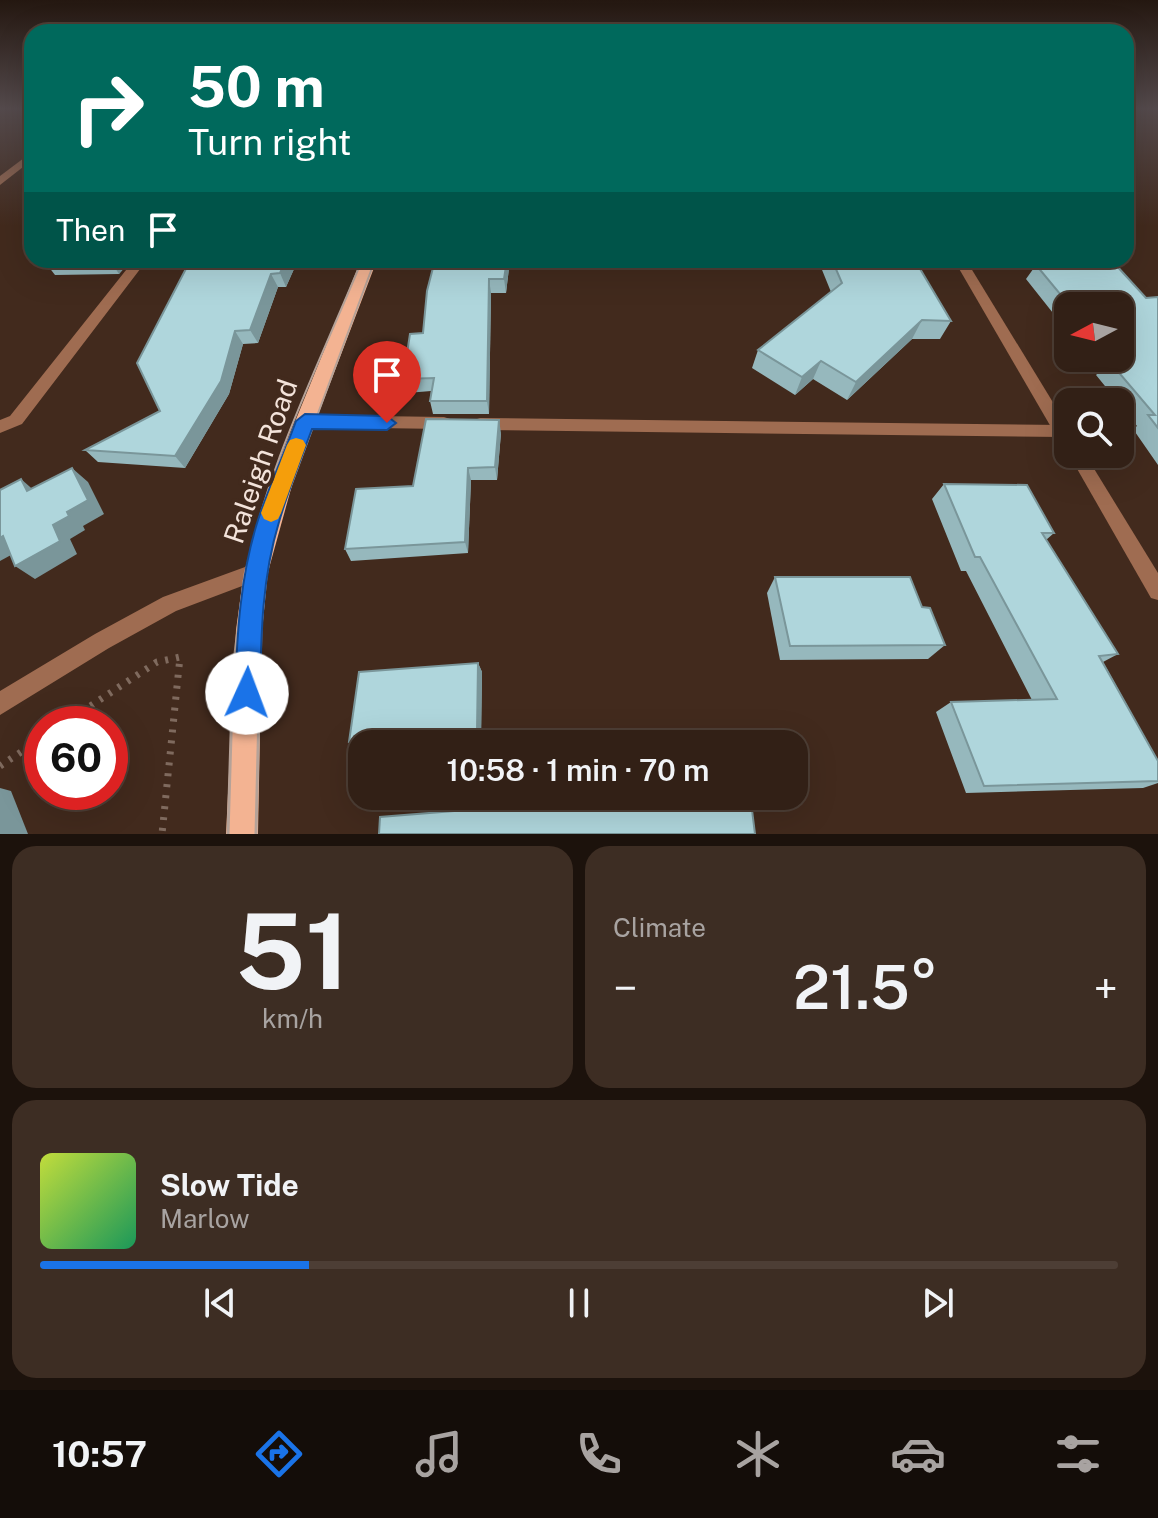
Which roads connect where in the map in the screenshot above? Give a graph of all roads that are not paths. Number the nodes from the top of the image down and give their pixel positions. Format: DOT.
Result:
graph roads {
  1 [pos="24,162"];
  2 [pos="0,182"];
  3 [pos="135,268"];
  4 [pos="366,268"];
  5 [pos="965,268"];
  6 [pos="1054,418"];
  7 [pos="305,421"];
  8 [pos="0,427"];
  9 [pos="1054,436"];
  10 [pos="1084,468"];
  11 [pos="256,572"];
  12 [pos="1158,591"];
  13 [pos="0,704"];
  14 [pos="242,834"];
  1 -- 2 [label="street"];
  3 -- 8 [label="street"];
  4 -- 7 [label="main road, Raleigh Road"];
  5 -- 6 [label="street"];
  7 -- 9 [label="street"];
  7 -- 11 [label="main road, Raleigh Road"];
  10 -- 12 [label="street"];
  11 -- 13 [label="street"];
  11 -- 14 [label="main road, Raleigh Road"];
}
